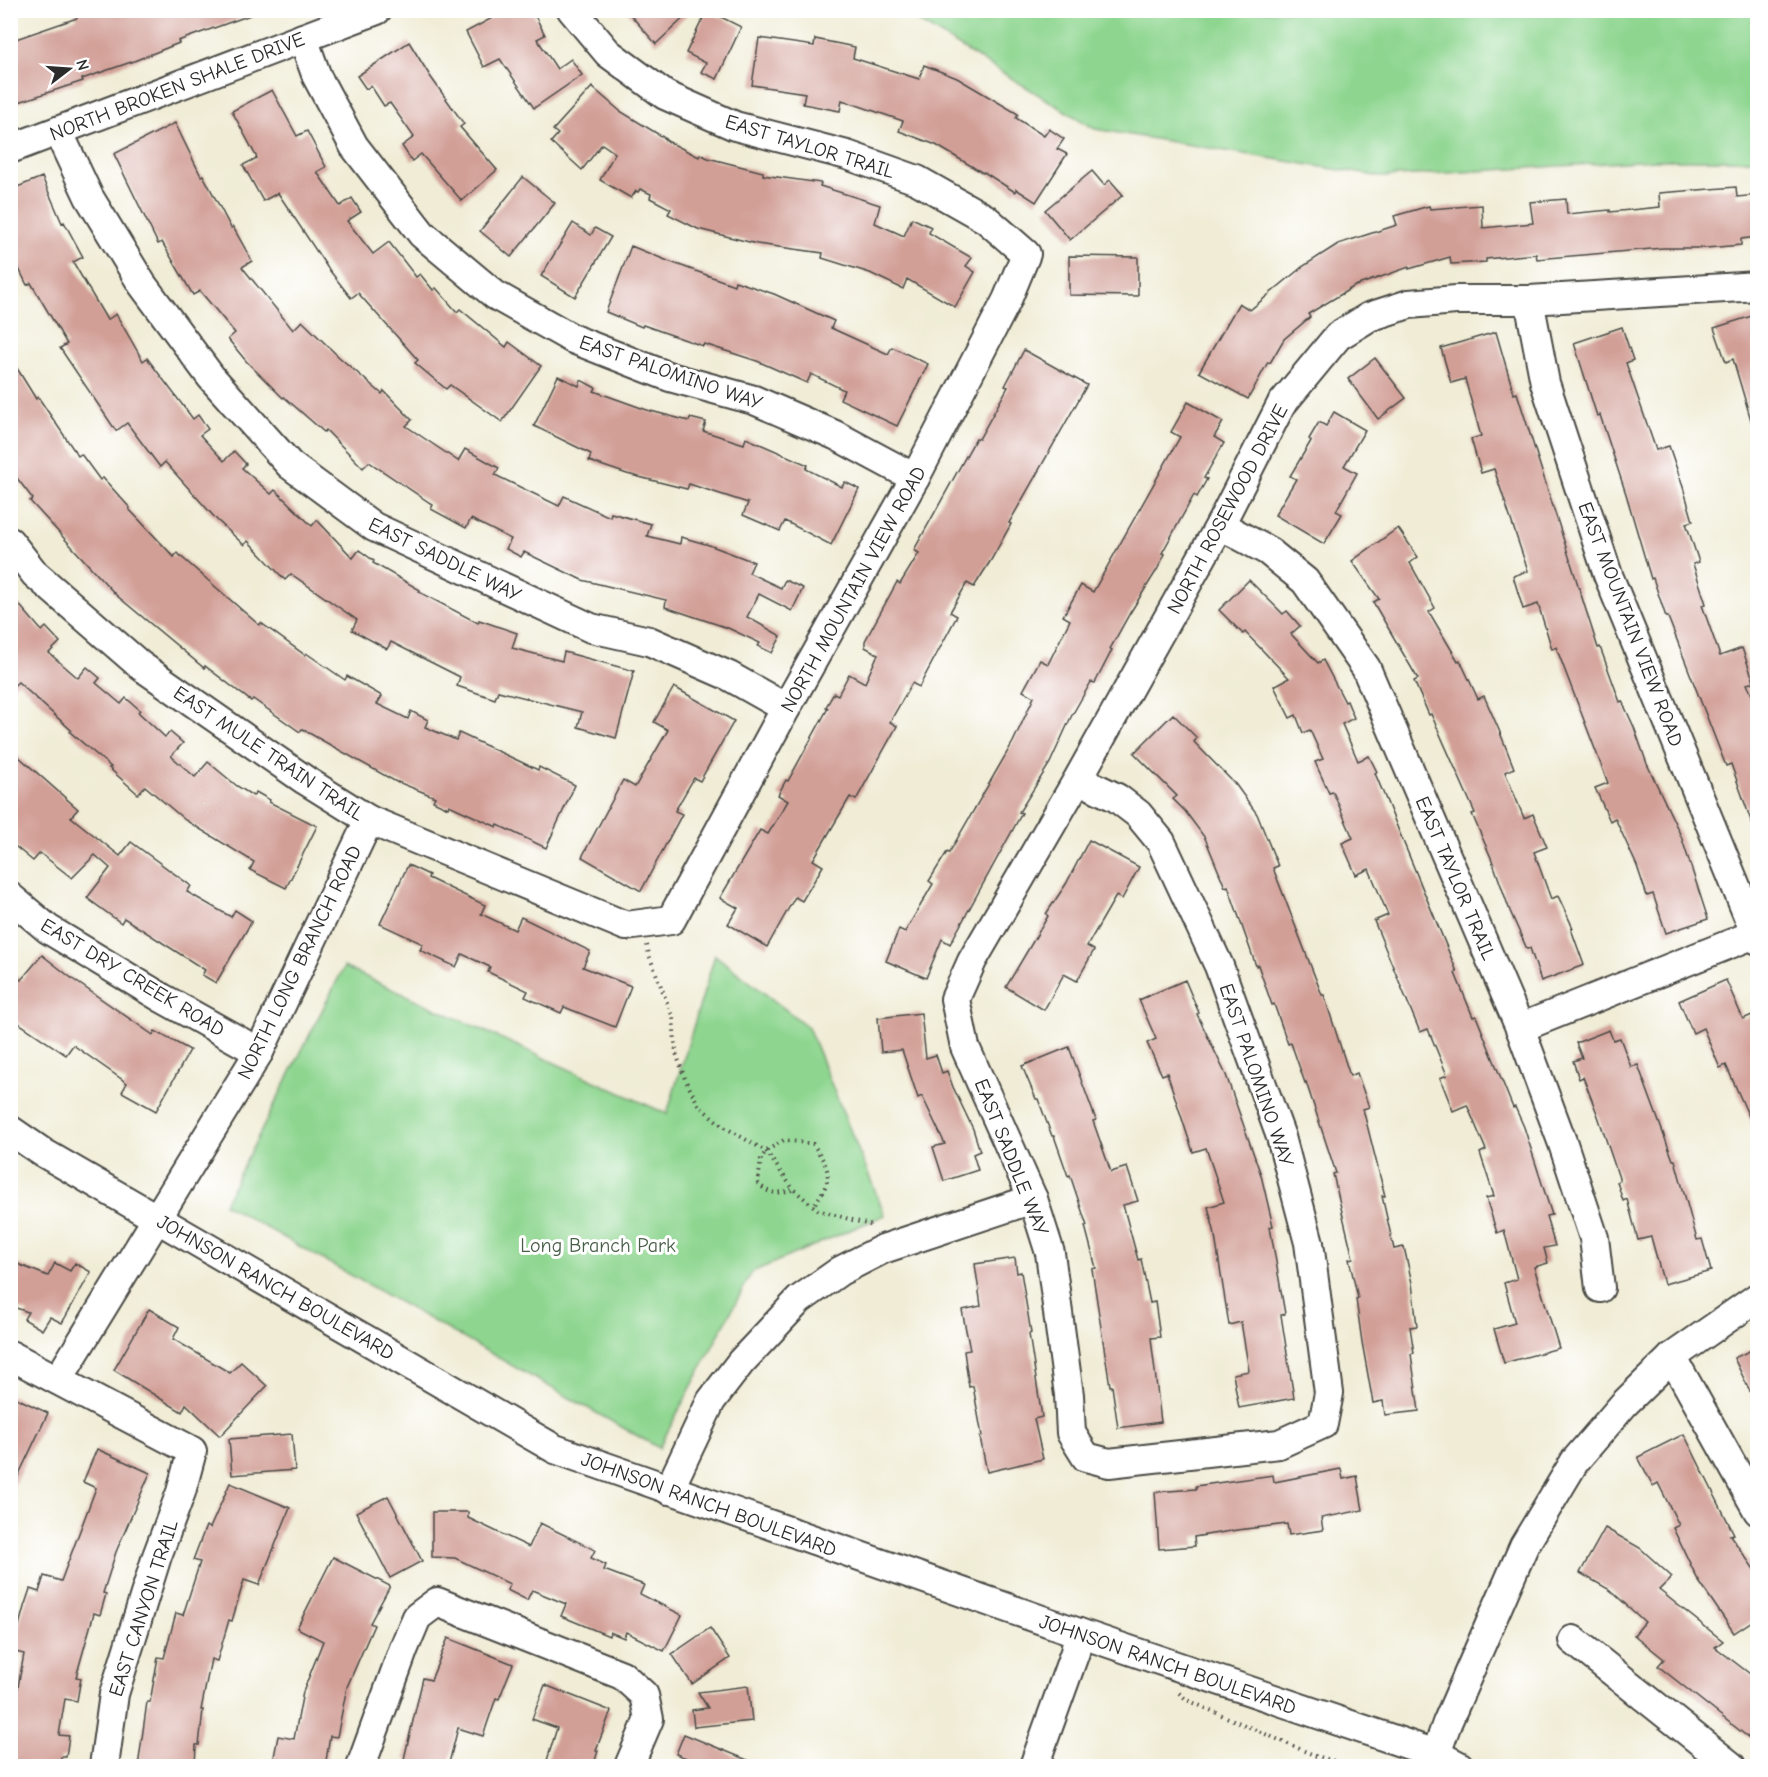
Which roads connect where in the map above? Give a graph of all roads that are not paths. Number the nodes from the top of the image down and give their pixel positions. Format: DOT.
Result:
graph roads {
  1 [pos="378,10"];
  2 [pos="572,10"];
  3 [pos="303,39"];
  4 [pos="58,131"];
  5 [pos="10,149"];
  6 [pos="1026,254"];
  7 [pos="1758,286"];
  8 [pos="1529,300"];
  9 [pos="915,478"];
  10 [pos="1220,525"];
  11 [pos="10,542"];
  12 [pos="786,708"];
  13 [pos="1078,778"];
  14 [pos="369,820"];
  15 [pos="10,897"];
  16 [pos="658,922"];
  17 [pos="1756,937"];
  18 [pos="955,999"];
  19 [pos="1520,1028"];
  20 [pos="259,1052"];
  21 [pos="10,1130"];
  22 [pos="1033,1199"];
  23 [pos="156,1219"];
  24 [pos="1600,1288"];
  25 [pos="1758,1297"];
  26 [pos="10,1354"];
  27 [pos="1672,1357"];
  28 [pos="58,1380"];
  29 [pos="1086,1457"];
  30 [pos="669,1490"];
  31 [pos="1758,1511"];
  32 [pos="1079,1633"];
  33 [pos="1573,1640"];
  34 [pos="1447,1760"];
  35 [pos="104,1767"];
  36 [pos="361,1767"];
  37 [pos="629,1767"];
  38 [pos="1034,1767"];
  39 [pos="1731,1767"];
  1 -- 3 [label="street, NORTH BROKEN SHALE DRIVE"];
  2 -- 6 [label="street, EAST TAYLOR TRAIL"];
  3 -- 4 [label="street, NORTH BROKEN SHALE DRIVE"];
  3 -- 9 [label="street, EAST PALOMINO WAY"];
  4 -- 5 [label="street, NORTH BROKEN SHALE DRIVE"];
  4 -- 12 [label="street, EAST SADDLE WAY"];
  6 -- 9 [label="street, NORTH MOUNTAIN VIEW ROAD"];
  7 -- 8 [label="street, NORTH ROSEWOOD DRIVE"];
  8 -- 10 [label="street, NORTH ROSEWOOD DRIVE"];
  8 -- 17 [label="street, EAST MOUNTAIN VIEW ROAD"];
  9 -- 12 [label="street, NORTH MOUNTAIN VIEW ROAD"];
  10 -- 13 [label="street, NORTH ROSEWOOD DRIVE"];
  10 -- 19 [label="street, EAST TAYLOR TRAIL"];
  11 -- 14 [label="street, EAST MULE TRAIN TRAIL"];
  12 -- 16 [label="street, NORTH MOUNTAIN VIEW ROAD"];
  13 -- 18 [label="street, NORTH ROSEWOOD DRIVE"];
  13 -- 29 [label="street, EAST PALOMINO WAY"];
  14 -- 16 [label="street, EAST MULE TRAIN TRAIL"];
  14 -- 20 [label="street, NORTH LONG BRANCH ROAD"];
  15 -- 20 [label="street, EAST DRY CREEK ROAD"];
  17 -- 19 [label="street"];
  18 -- 22 [label="street, EAST SADDLE WAY"];
  19 -- 24 [label="street, EAST TAYLOR TRAIL"];
  20 -- 23 [label="street, NORTH LONG BRANCH ROAD"];
  21 -- 23 [label="street, JOHNSON RANCH BOULEVARD"];
  22 -- 29 [label="street, EAST SADDLE WAY"];
  22 -- 30 [label="street"];
  23 -- 28 [label="street, NORTH LONG BRANCH ROAD"];
  23 -- 30 [label="street, JOHNSON RANCH BOULEVARD"];
  25 -- 27 [label="street"];
  26 -- 28 [label="street"];
  27 -- 31 [label="street"];
  27 -- 34 [label="street"];
  28 -- 35 [label="street, EAST CANYON TRAIL"];
  30 -- 32 [label="street, JOHNSON RANCH BOULEVARD"];
  32 -- 34 [label="street, JOHNSON RANCH BOULEVARD"];
  32 -- 38 [label="street"];
  33 -- 39 [label="street"];
  36 -- 37 [label="street"];
}
